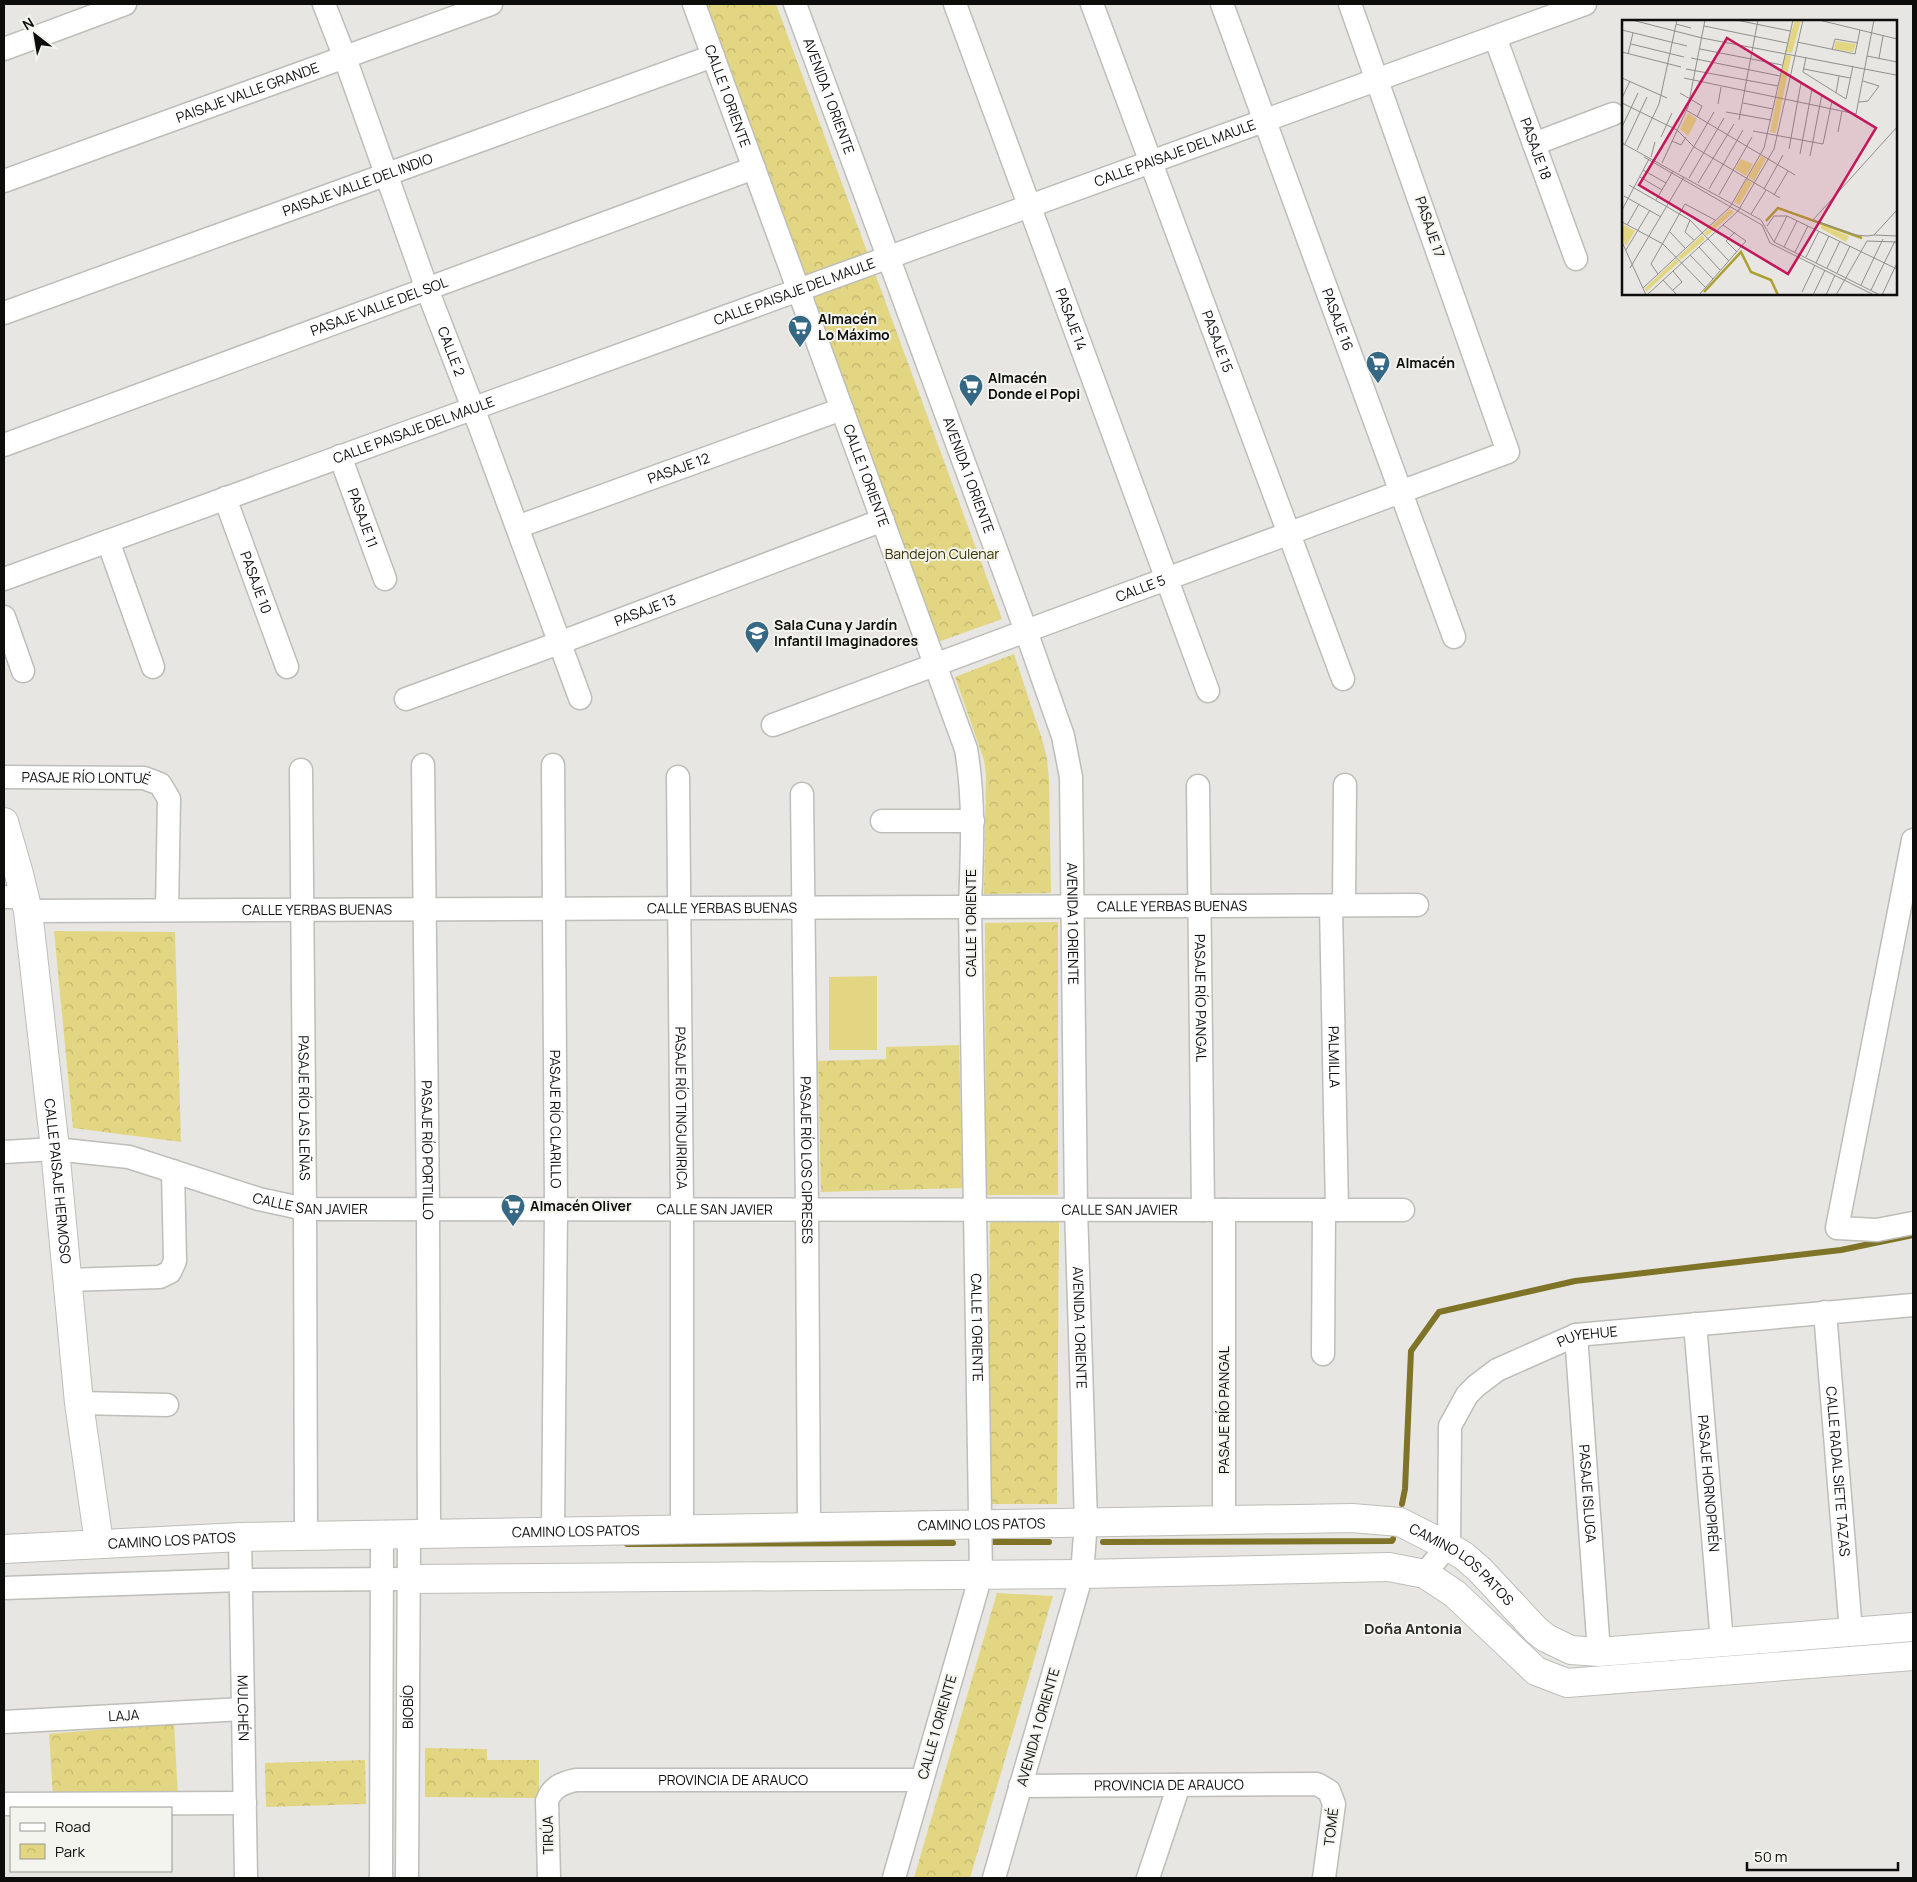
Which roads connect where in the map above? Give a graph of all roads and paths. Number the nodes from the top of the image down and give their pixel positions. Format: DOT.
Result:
graph roads {
  1 [pos="125,4"];
  2 [pos="324,4"];
  3 [pos="490,4"];
  4 [pos="694,4"];
  5 [pos="795,4"];
  6 [pos="956,4"];
  7 [pos="1092,4"];
  8 [pos="1222,4"];
  9 [pos="1350,4"];
  10 [pos="1585,4"];
  11 [pos="1495,37"];
  12 [pos="4,48"];
  13 [pos="713,56"];
  14 [pos="345,58"];
  15 [pos="1378,79"];
  16 [pos="1613,114"];
  17 [pos="1265,120"];
  18 [pos="1534,144"];
  19 [pos="1151,161"];
  20 [pos="754,168"];
  21 [pos="387,175"];
  22 [pos="4,181"];
  23 [pos="1030,206"];
  24 [pos="888,257"];
  25 [pos="1576,259"];
  26 [pos="428,289"];
  27 [pos="798,290"];
  28 [pos="4,313"];
  29 [pos="473,408"];
  30 [pos="842,409"];
  31 [pos="4,445"];
  32 [pos="1508,452"];
  33 [pos="340,456"];
  34 [pos="1401,491"];
  35 [pos="225,498"];
  36 [pos="882,520"];
  37 [pos="517,527"];
  38 [pos="1289,533"];
  39 [pos="108,541"];
  40 [pos="4,578"];
  41 [pos="1167,578"];
  42 [pos="385,579"];
  43 [pos="4,617"];
  44 [pos="1026,631"];
  45 [pos="1454,637"];
  46 [pos="560,643"];
  47 [pos="935,664"];
  48 [pos="153,667"];
  49 [pos="287,667"];
  50 [pos="23,671"];
  51 [pos="1342,680"];
  52 [pos="1208,691"];
  53 [pos="580,698"];
  54 [pos="406,699"];
  55 [pos="773,725"];
  56 [pos="423,765"];
  57 [pos="553,765"];
  58 [pos="301,770"];
  59 [pos="678,777"];
  60 [pos="4,778"];
  61 [pos="1345,785"];
  62 [pos="1198,786"];
  63 [pos="802,794"];
  64 [pos="882,821"];
  65 [pos="4,822"];
  66 [pos="972,822"];
  67 [pos="1913,840"];
  68 [pos="18,902"];
  69 [pos="1417,905"];
  70 [pos="1072,906"];
  71 [pos="1199,906"];
  72 [pos="1337,906"];
  73 [pos="970,907"];
  74 [pos="678,908"];
  75 [pos="803,908"];
  76 [pos="553,909"];
  77 [pos="167,910"];
  78 [pos="302,910"];
  79 [pos="424,910"];
  80 [pos="55,1149"];
  81 [pos="4,1152"];
  82 [pos="173,1171"];
  83 [pos="305,1209"];
  84 [pos="428,1209"];
  85 [pos="556,1209"];
  86 [pos="682,1209"];
  87 [pos="807,1209"];
  88 [pos="975,1209"];
  89 [pos="1076,1209"];
  90 [pos="1213,1210"];
  91 [pos="1330,1210"];
  92 [pos="1402,1210"];
  93 [pos="1913,1223"];
  94 [pos="67,1280"];
  95 [pos="1913,1305"];
  96 [pos="1825,1312"];
  97 [pos="1695,1324"];
  98 [pos="1576,1335"];
  99 [pos="1323,1354"];
  100 [pos="79,1403"];
  101 [pos="167,1405"];
  102 [pos="1224,1520"];
  103 [pos="1086,1522"];
  104 [pos="980,1524"];
  105 [pos="809,1527"];
  106 [pos="682,1529"];
  107 [pos="553,1532"];
  108 [pos="382,1534"];
  109 [pos="419,1534"];
  110 [pos="306,1536"];
  111 [pos="240,1537"];
  112 [pos="99,1543"];
  113 [pos="1449,1547"];
  114 [pos="4,1548"];
  115 [pos="1082,1574"];
  116 [pos="1425,1574"];
  117 [pos="981,1575"];
  118 [pos="382,1579"];
  119 [pos="409,1579"];
  120 [pos="240,1580"];
  121 [pos="4,1588"];
  122 [pos="1913,1627"];
  123 [pos="1851,1632"];
  124 [pos="1722,1642"];
  125 [pos="1598,1652"];
  126 [pos="1913,1656"];
  127 [pos="243,1709"];
  128 [pos="4,1722"];
  129 [pos="922,1780"];
  130 [pos="1316,1784"];
  131 [pos="1179,1785"];
  132 [pos="1020,1786"];
  133 [pos="550,1792"];
  134 [pos="245,1803"];
  135 [pos="4,1804"];
  136 [pos="246,1878"];
  137 [pos="381,1878"];
  138 [pos="407,1878"];
  139 [pos="549,1878"];
  140 [pos="894,1878"];
  141 [pos="994,1878"];
  142 [pos="1148,1878"];
  143 [pos="1324,1878"];
  1 -- 12 [label="street"];
  2 -- 14 [label="street, CALLE 2"];
  3 -- 14 [label="street, PAISAJE VALLE GRANDE"];
  4 -- 13 [label="street, CALLE 1 ORIENTE"];
  5 -- 24 [label="street, AVENIDA 1 ORIENTE"];
  6 -- 23 [label="street, PASAJE 14"];
  7 -- 19 [label="street, PASAJE 15"];
  8 -- 17 [label="street, PASAJE 16"];
  9 -- 15 [label="street, PASAJE 17"];
  10 -- 11 [label="street, CALLE PAISAJE DEL MAULE"];
  11 -- 15 [label="street, CALLE PAISAJE DEL MAULE"];
  11 -- 18 [label="street, PASAJE 18"];
  13 -- 20 [label="street, CALLE 1 ORIENTE"];
  13 -- 21 [label="street, PAISAJE VALLE DEL INDIO"];
  14 -- 21 [label="street, CALLE 2"];
  14 -- 22 [label="street, PAISAJE VALLE GRANDE"];
  15 -- 17 [label="street, CALLE PAISAJE DEL MAULE"];
  15 -- 32 [label="street, PASAJE 17"];
  16 -- 18 [label="street"];
  17 -- 19 [label="street, CALLE PAISAJE DEL MAULE"];
  17 -- 34 [label="street, PASAJE 16"];
  18 -- 25 [label="street, PASAJE 18"];
  19 -- 23 [label="street, CALLE PAISAJE DEL MAULE"];
  19 -- 38 [label="street, PASAJE 15"];
  20 -- 26 [label="street, PASAJE VALLE DEL SOL"];
  20 -- 27 [label="street, CALLE 1 ORIENTE"];
  21 -- 26 [label="street, CALLE 2"];
  21 -- 28 [label="street, PAISAJE VALLE DEL INDIO"];
  23 -- 24 [label="street, CALLE PAISAJE DEL MAULE"];
  23 -- 41 [label="street, PASAJE 14"];
  24 -- 27 [label="street, CALLE PAISAJE DEL MAULE"];
  24 -- 44 [label="street, AVENIDA 1 ORIENTE"];
  26 -- 29 [label="street, CALLE 2"];
  26 -- 31 [label="street, PASAJE VALLE DEL SOL"];
  27 -- 29 [label="street, CALLE PAISAJE DEL MAULE"];
  27 -- 30 [label="street, CALLE 1 ORIENTE"];
  29 -- 33 [label="street, CALLE PAISAJE DEL MAULE"];
  29 -- 37 [label="street, CALLE 2"];
  30 -- 36 [label="street, CALLE 1 ORIENTE"];
  30 -- 37 [label="street, PASAJE 12"];
  32 -- 34 [label="street, CALLE 5"];
  33 -- 35 [label="street, CALLE PAISAJE DEL MAULE"];
  33 -- 42 [label="street, PASAJE 11"];
  34 -- 38 [label="street, CALLE 5"];
  34 -- 45 [label="street, PASAJE 16"];
  35 -- 39 [label="street, CALLE PAISAJE DEL MAULE"];
  35 -- 49 [label="street, PASAJE 10"];
  36 -- 46 [label="street, PASAJE 13"];
  36 -- 47 [label="street, CALLE 1 ORIENTE"];
  37 -- 46 [label="street, CALLE 2"];
  38 -- 41 [label="street, CALLE 5"];
  38 -- 51 [label="street, PASAJE 15"];
  39 -- 40 [label="street, CALLE PAISAJE DEL MAULE"];
  39 -- 48 [label="street"];
  41 -- 44 [label="street, CALLE 5"];
  41 -- 52 [label="street, PASAJE 14"];
  43 -- 50 [label="street"];
  44 -- 47 [label="street, CALLE 5"];
  44 -- 70 [label="street, AVENIDA 1 ORIENTE"];
  46 -- 53 [label="street, CALLE 2"];
  46 -- 54 [label="street, PASAJE 13"];
  47 -- 55 [label="street, CALLE 5"];
  47 -- 66 [label="street, CALLE 1 ORIENTE"];
  56 -- 79 [label="street, PASAJE RÍO PORTILLO"];
  57 -- 76 [label="street, PASAJE RÍO CLARILLO"];
  58 -- 78 [label="street, PASAJE RÍO LAS LEÑAS"];
  59 -- 74 [label="street, PASAJE RÍO TINGUIRIRICA"];
  60 -- 77 [label="street, PASAJE RÍO LONTUÉ"];
  61 -- 72 [label="street, PALMILLA"];
  62 -- 71 [label="street, PASAJE RÍO PANGAL"];
  63 -- 75 [label="street, PASAJE RÍO LOS CIPRESES"];
  64 -- 66 [label="street"];
  65 -- 68 [label="street, CALLE PAISAJE HERMOSO"];
  66 -- 73 [label="street, CALLE 1 ORIENTE"];
  67 -- 93 [label="street"];
  68 -- 77 [label="street, CALLE YERBAS BUENAS"];
  68 -- 80 [label="street, CALLE PAISAJE HERMOSO"];
  69 -- 72 [label="street, CALLE YERBAS BUENAS"];
  70 -- 71 [label="street, CALLE YERBAS BUENAS"];
  70 -- 73 [label="street, CALLE YERBAS BUENAS"];
  70 -- 89 [label="street, AVENIDA 1 ORIENTE"];
  71 -- 72 [label="street, CALLE YERBAS BUENAS"];
  71 -- 90 [label="street, PASAJE RÍO PANGAL"];
  72 -- 91 [label="street, PALMILLA"];
  73 -- 75 [label="street, CALLE YERBAS BUENAS"];
  73 -- 88 [label="street, CALLE 1 ORIENTE"];
  74 -- 75 [label="street, CALLE YERBAS BUENAS"];
  74 -- 76 [label="street, CALLE YERBAS BUENAS"];
  74 -- 86 [label="street, PASAJE RÍO TINGUIRIRICA"];
  75 -- 87 [label="street, PASAJE RÍO LOS CIPRESES"];
  76 -- 79 [label="street, CALLE YERBAS BUENAS"];
  76 -- 85 [label="street, PASAJE RÍO CLARILLO"];
  77 -- 78 [label="street, CALLE YERBAS BUENAS"];
  78 -- 79 [label="street, CALLE YERBAS BUENAS"];
  78 -- 83 [label="street, PASAJE RÍO LAS LEÑAS"];
  79 -- 84 [label="street, PASAJE RÍO PORTILLO"];
  80 -- 81 [label="street, CALLE SAN JAVIER"];
  80 -- 82 [label="street, CALLE SAN JAVIER"];
  80 -- 94 [label="street, CALLE PAISAJE HERMOSO"];
  82 -- 83 [label="street, CALLE SAN JAVIER"];
  82 -- 94 [label="street"];
  83 -- 84 [label="street, CALLE SAN JAVIER"];
  83 -- 110 [label="street, PASAJE RÍO LAS LEÑAS"];
  84 -- 85 [label="street, CALLE SAN JAVIER"];
  84 -- 109 [label="street, PASAJE RÍO PORTILLO"];
  85 -- 86 [label="street, CALLE SAN JAVIER"];
  85 -- 107 [label="street, PASAJE RÍO CLARILLO"];
  86 -- 87 [label="street, CALLE SAN JAVIER"];
  86 -- 106 [label="street, PASAJE RÍO TINGUIRIRICA"];
  87 -- 88 [label="street, CALLE SAN JAVIER"];
  87 -- 105 [label="street, PASAJE RÍO LOS CIPRESES"];
  88 -- 89 [label="street, CALLE SAN JAVIER"];
  88 -- 104 [label="street, CALLE 1 ORIENTE"];
  89 -- 90 [label="street, CALLE SAN JAVIER"];
  89 -- 103 [label="street, AVENIDA 1 ORIENTE"];
  90 -- 91 [label="street, CALLE SAN JAVIER"];
  90 -- 102 [label="street, PASAJE RÍO PANGAL"];
  91 -- 92 [label="street, CALLE SAN JAVIER"];
  91 -- 99 [label="street, PALMILLA"];
  94 -- 100 [label="street, CALLE PAISAJE HERMOSO"];
  95 -- 96 [label="street, PUYEHUE"];
  96 -- 97 [label="street, PUYEHUE"];
  96 -- 123 [label="street, CALLE RADAL SIETE TAZAS"];
  97 -- 98 [label="street, PUYEHUE"];
  97 -- 124 [label="street, PASAJE HORNOPIRÉN"];
  98 -- 113 [label="street, PUYEHUE"];
  98 -- 125 [label="street, PASAJE ISLUGA"];
  100 -- 101 [label="street"];
  100 -- 112 [label="street, CALLE PAISAJE HERMOSO"];
  102 -- 103 [label="street, CAMINO LOS PATOS"];
  102 -- 113 [label="street, CAMINO LOS PATOS"];
  103 -- 104 [label="street, CAMINO LOS PATOS"];
  103 -- 115 [label="street, AVENIDA 1 ORIENTE"];
  104 -- 105 [label="street, CAMINO LOS PATOS"];
  104 -- 117 [label="street, CALLE 1 ORIENTE"];
  105 -- 106 [label="street, CAMINO LOS PATOS"];
  106 -- 107 [label="street, CAMINO LOS PATOS"];
  107 -- 109 [label="street, CAMINO LOS PATOS"];
  108 -- 109 [label="street, CAMINO LOS PATOS"];
  108 -- 110 [label="street, CAMINO LOS PATOS"];
  108 -- 118 [label="street, BIOBÍO"];
  109 -- 119 [label="street, BIOBÍO"];
  110 -- 111 [label="street, CAMINO LOS PATOS"];
  111 -- 112 [label="street, CAMINO LOS PATOS"];
  111 -- 120 [label="street, MULCHÉN"];
  112 -- 114 [label="street, CAMINO LOS PATOS"];
  113 -- 116 [label="street"];
  113 -- 125 [label="street, CAMINO LOS PATOS"];
  115 -- 116 [label="street, CAMINO LOS PATOS"];
  115 -- 117 [label="street, CAMINO LOS PATOS"];
  115 -- 132 [label="street, AVENIDA 1 ORIENTE"];
  116 -- 126 [label="street, CAMINO LOS PATOS"];
  117 -- 119 [label="street, CAMINO LOS PATOS"];
  117 -- 129 [label="street, CALLE 1 ORIENTE"];
  118 -- 119 [label="street, CAMINO LOS PATOS"];
  118 -- 120 [label="street, CAMINO LOS PATOS"];
  118 -- 137 [label="street, BIOBÍO"];
  119 -- 138 [label="street, BIOBÍO"];
  120 -- 121 [label="street, CAMINO LOS PATOS"];
  120 -- 127 [label="street, MULCHÉN"];
  122 -- 123 [label="street, CAMINO LOS PATOS"];
  123 -- 124 [label="street, CAMINO LOS PATOS"];
  124 -- 125 [label="street, CAMINO LOS PATOS"];
  127 -- 128 [label="street, LAJA"];
  127 -- 134 [label="street, MULCHÉN"];
  129 -- 133 [label="street, PROVINCIA DE ARAUCO"];
  129 -- 140 [label="street, CALLE 1 ORIENTE"];
  130 -- 131 [label="street, PROVINCIA DE ARAUCO"];
  130 -- 143 [label="street, TOMÉ"];
  131 -- 132 [label="street, PROVINCIA DE ARAUCO"];
  131 -- 142 [label="street"];
  132 -- 141 [label="street, AVENIDA 1 ORIENTE"];
  133 -- 139 [label="street, TIRÚA"];
  134 -- 135 [label="street"];
  134 -- 136 [label="street, MULCHÉN"];
}
